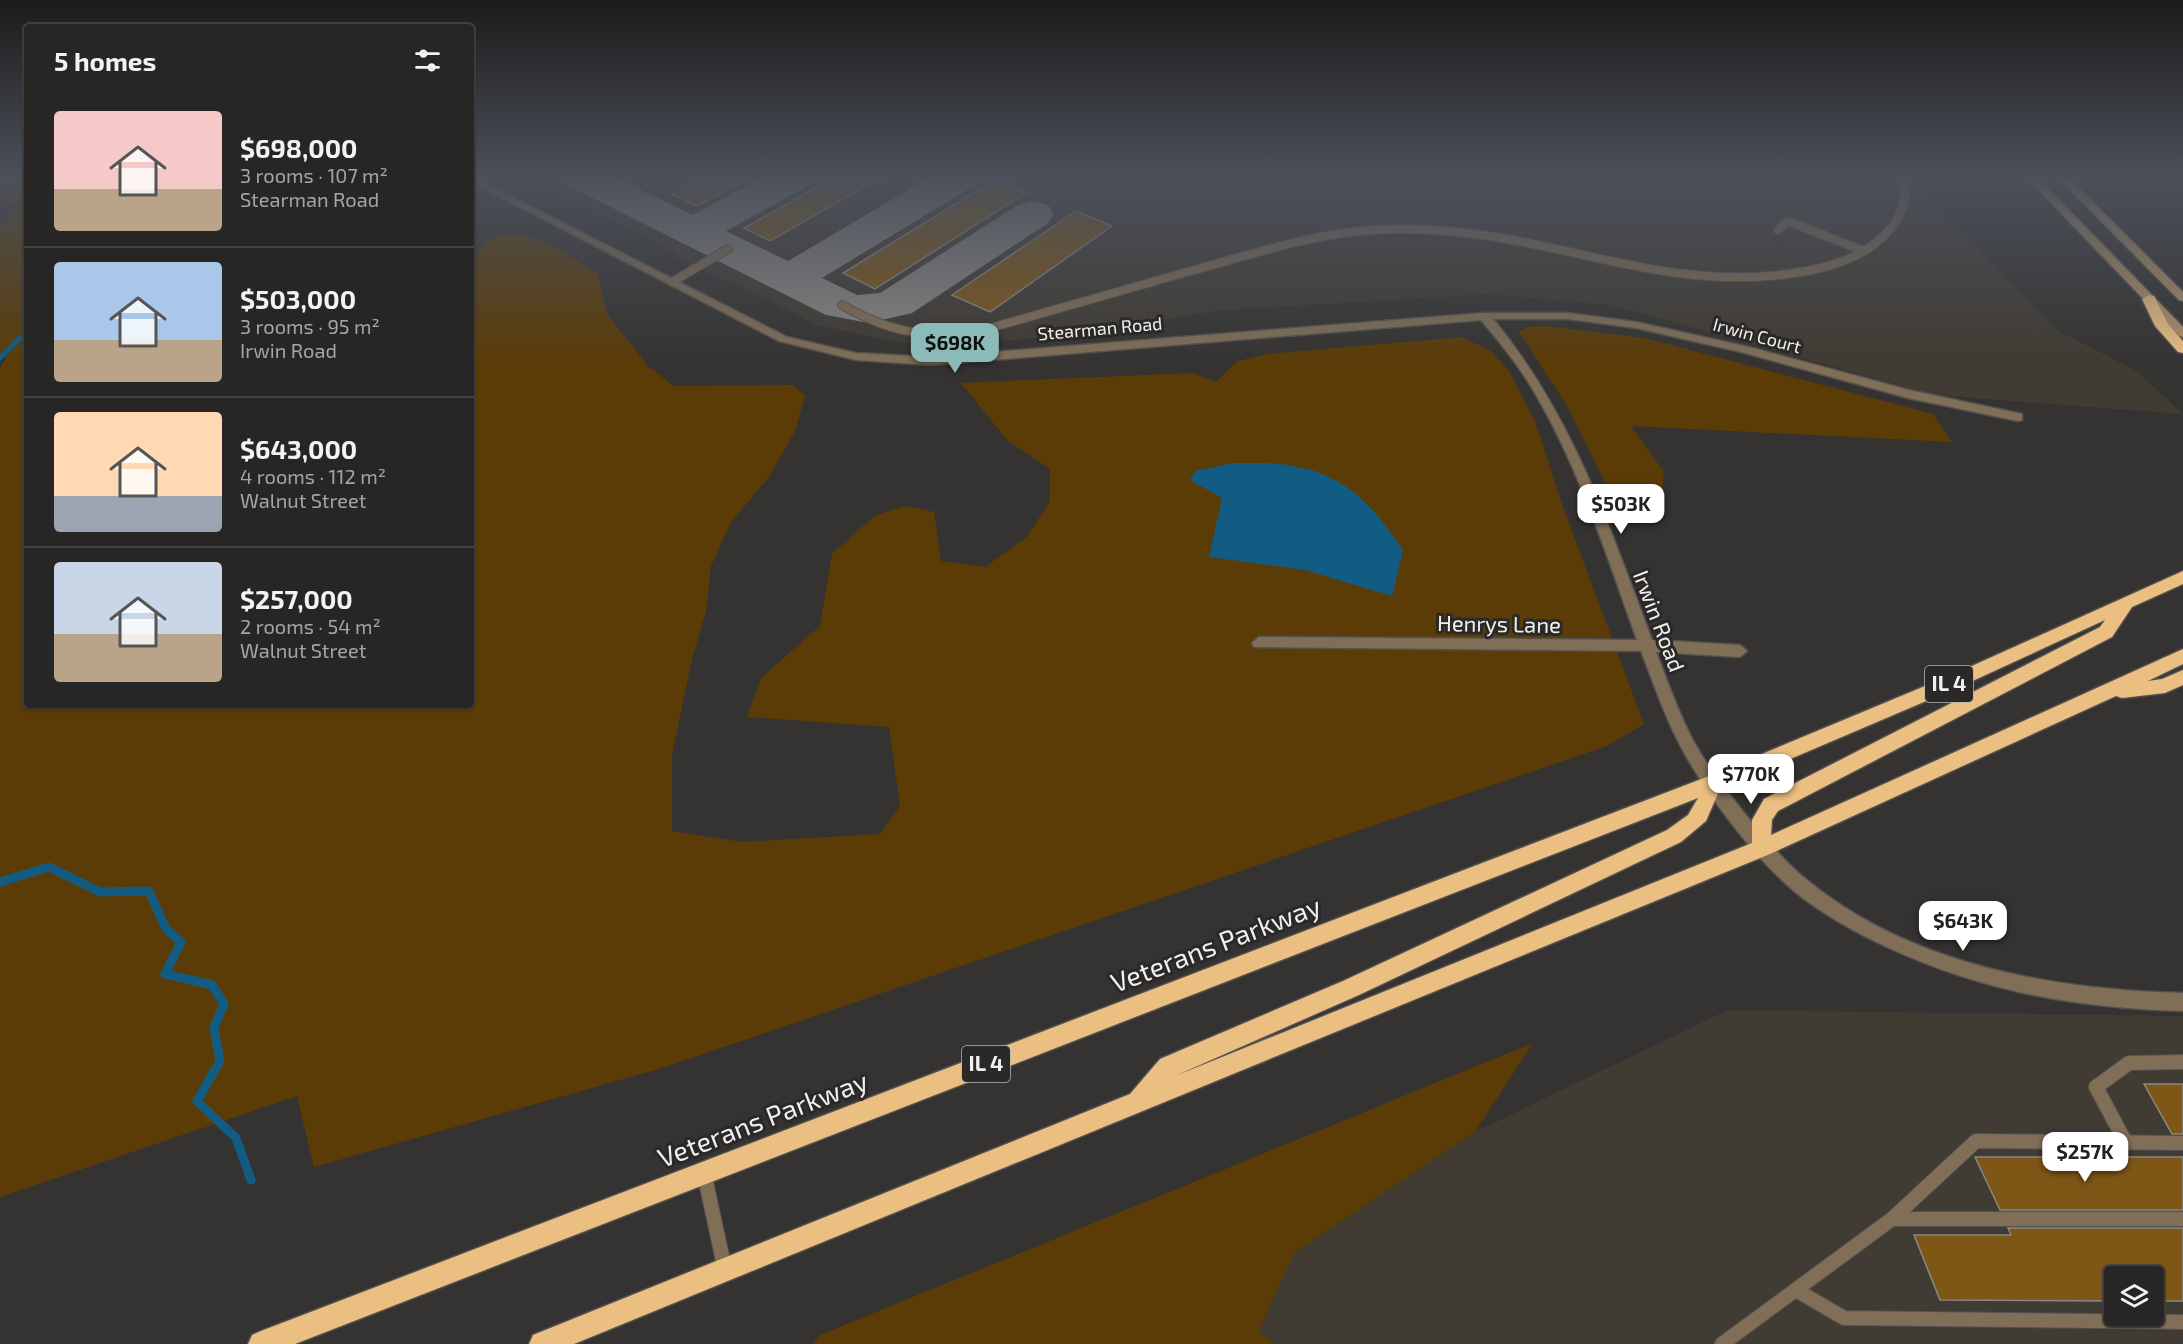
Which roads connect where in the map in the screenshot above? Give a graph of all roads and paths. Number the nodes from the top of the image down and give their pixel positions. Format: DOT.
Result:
graph roads {
  1 [pos="588,239"];
  2 [pos="1306,239"];
  3 [pos="1502,239"];
  4 [pos="1833,239"];
  5 [pos="1878,239"];
  6 [pos="2091,239"];
  7 [pos="2124,239"];
  8 [pos="728,249"];
  9 [pos="1864,251"];
  10 [pos="672,282"];
  11 [pos="2183,298"];
  12 [pos="2149,299"];
  13 [pos="842,305"];
  14 [pos="1484,316"];
  15 [pos="2183,334"];
  16 [pos="2183,349"];
  17 [pos="2018,417"];
  18 [pos="2183,577"];
  19 [pos="2125,605"];
  20 [pos="1259,643"];
  21 [pos="1646,646"];
  22 [pos="1740,651"];
  23 [pos="2183,656"];
  24 [pos="2183,677"];
  25 [pos="2109,693"];
  26 [pos="1711,784"];
  27 [pos="1763,848"];
  28 [pos="2183,1002"];
  29 [pos="2183,1062"];
  30 [pos="1136,1104"];
  31 [pos="2126,1143"];
  32 [pos="2183,1143"];
  33 [pos="704,1173"];
  34 [pos="2183,1219"];
  35 [pos="1893,1220"];
  36 [pos="725,1270"];
  37 [pos="1796,1290"];
  38 [pos="2183,1322"];
  39 [pos="261,1344"];
  40 [pos="542,1344"];
  41 [pos="1722,1344"];
  1 -- 10 [label="street, Stearman Road"];
  2 -- 13 [label="lane"];
  3 -- 9 [label="lane"];
  4 -- 9 [label="lane"];
  5 -- 9 [label="lane"];
  6 -- 12 [label="main road"];
  7 -- 11 [label="main road"];
  8 -- 10 [label="lane"];
  10 -- 14 [label="street, Stearman Road"];
  12 -- 15 [label="main road"];
  12 -- 16 [label="highway"];
  14 -- 17 [label="street, Irwin Court"];
  14 -- 21 [label="street, Irwin Road"];
  18 -- 19 [label="highway, Veterans Parkway / IL 4"];
  19 -- 26 [label="highway, Veterans Parkway / IL 4"];
  19 -- 27 [label="highway"];
  20 -- 21 [label="street, Henrys Lane"];
  21 -- 22 [label="street, Henrys Lane"];
  21 -- 26 [label="street, Irwin Road"];
  23 -- 25 [label="highway"];
  24 -- 25 [label="highway"];
  25 -- 27 [label="highway"];
  26 -- 27 [label="street, Irwin Road"];
  26 -- 30 [label="highway"];
  26 -- 33 [label="highway, Veterans Parkway / IL 4"];
  27 -- 28 [label="street, Irwin Road"];
  27 -- 30 [label="highway"];
  29 -- 31 [label="lane"];
  30 -- 36 [label="highway"];
  31 -- 32 [label="lane"];
  31 -- 35 [label="lane"];
  33 -- 36 [label="lane"];
  33 -- 39 [label="highway, Veterans Parkway / IL 4"];
  34 -- 35 [label="lane"];
  35 -- 37 [label="lane"];
  36 -- 40 [label="highway"];
  37 -- 38 [label="lane"];
  37 -- 41 [label="lane"];
}
